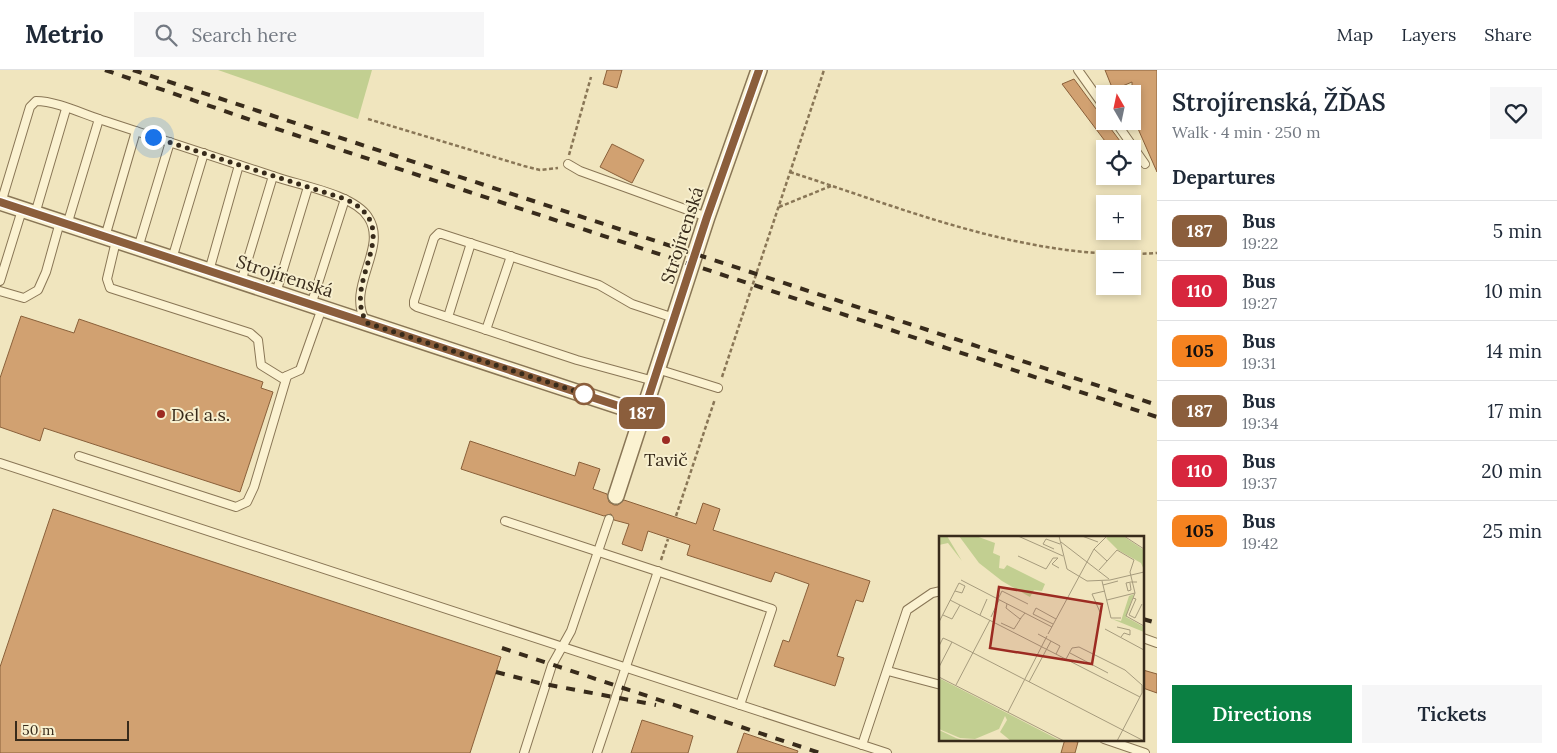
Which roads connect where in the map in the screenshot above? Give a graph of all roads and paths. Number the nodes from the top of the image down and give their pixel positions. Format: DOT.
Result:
graph roads {
  1 [pos="759,70"];
  2 [pos="824,70"];
  3 [pos="1078,70"];
  4 [pos="591,77"];
  5 [pos="1096,95"];
  6 [pos="66,109"];
  7 [pos="368,118"];
  8 [pos="99,119"];
  9 [pos="1121,130"];
  10 [pos="136,131"];
  11 [pos="170,142"];
  12 [pos="204,154"];
  13 [pos="568,164"];
  14 [pos="1145,164"];
  15 [pos="239,165"];
  16 [pos="790,172"];
  17 [pos="273,176"];
  18 [pos="832,186"];
  19 [pos="308,187"];
  20 [pos="345,199"];
  21 [pos="1,203"];
  22 [pos="779,206"];
  23 [pos="28,212"];
  24 [pos="707,217"];
  25 [pos="64,223"];
  26 [pos="110,239"];
  27 [pos="471,243"];
  28 [pos="138,248"];
  29 [pos="1157,252"];
  30 [pos="511,256"];
  31 [pos="172,259"];
  32 [pos="209,271"];
  33 [pos="0,281"];
  34 [pos="241,282"];
  35 [pos="0,291"];
  36 [pos="276,293"];
  37 [pos="317,306"];
  38 [pos="448,317"];
  39 [pos="674,318"];
  40 [pos="367,323"];
  41 [pos="486,330"];
  42 [pos="656,375"];
  43 [pos="287,376"];
  44 [pos="718,388"];
  45 [pos="643,414"];
  46 [pos="79,456"];
  47 [pos="0,463"];
  48 [pos="616,496"];
  49 [pos="676,516"];
  50 [pos="609,519"];
  51 [pos="505,521"];
  52 [pos="668,539"];
  53 [pos="598,551"];
  54 [pos="658,571"];
  55 [pos="939,591"];
  56 [pos="1144,638"];
  57 [pos="1157,643"];
  58 [pos="562,646"];
  59 [pos="626,667"];
  60 [pos="888,671"];
  61 [pos="939,684"];
  62 [pos="740,705"];
  63 [pos="1107,740"];
  64 [pos="862,745"];
  65 [pos="524,753"];
  66 [pos="597,753"];
  67 [pos="887,753"];
  68 [pos="1145,753"];
  1 -- 24 [label="street, Strojírenská"];
  2 -- 16 [label="path"];
  3 -- 5 [label="lane"];
  4 -- 13 [label="path"];
  6 -- 8 [label="lane"];
  6 -- 21 [label="lane"];
  6 -- 23 [label="lane"];
  7 -- 13 [label="path"];
  8 -- 10 [label="lane"];
  8 -- 25 [label="lane"];
  9 -- 14 [label="lane"];
  10 -- 11 [label="lane"];
  10 -- 26 [label="lane"];
  11 -- 12 [label="lane"];
  11 -- 28 [label="lane"];
  12 -- 15 [label="lane"];
  12 -- 31 [label="lane"];
  13 -- 24 [label="lane"];
  15 -- 17 [label="lane"];
  15 -- 32 [label="lane"];
  16 -- 18 [label="path"];
  16 -- 22 [label="path"];
  17 -- 19 [label="lane"];
  17 -- 34 [label="lane"];
  18 -- 22 [label="path"];
  18 -- 29 [label="path"];
  19 -- 20 [label="lane"];
  19 -- 36 [label="lane"];
  20 -- 37 [label="lane"];
  20 -- 40 [label="lane"];
  21 -- 23 [label="street, Strojírenská"];
  22 -- 44 [label="path"];
  23 -- 25 [label="street, Strojírenská"];
  23 -- 33 [label="lane"];
  24 -- 39 [label="street, Strojírenská"];
  25 -- 26 [label="street, Strojírenská"];
  25 -- 35 [label="lane"];
  26 -- 28 [label="street, Strojírenská"];
  26 -- 43 [label="lane"];
  27 -- 30 [label="lane"];
  27 -- 38 [label="lane"];
  27 -- 38 [label="lane"];
  28 -- 31 [label="street, Strojírenská"];
  30 -- 39 [label="lane"];
  30 -- 41 [label="lane"];
  31 -- 32 [label="street, Strojírenská"];
  32 -- 34 [label="street, Strojírenská"];
  34 -- 36 [label="street, Strojírenská"];
  36 -- 37 [label="street, Strojírenská"];
  37 -- 40 [label="street, Strojírenská"];
  37 -- 43 [label="lane"];
  38 -- 41 [label="lane"];
  39 -- 42 [label="street, Strojírenská"];
  40 -- 45 [label="street, Strojírenská"];
  41 -- 42 [label="lane"];
  42 -- 44 [label="lane"];
  42 -- 45 [label="street, Strojírenská"];
  43 -- 46 [label="lane"];
  44 -- 49 [label="path"];
  45 -- 48 [label="street, Strojírenská"];
  47 -- 58 [label="lane"];
  50 -- 53 [label="lane"];
  51 -- 53 [label="lane"];
  52 -- 54 [label="path"];
  53 -- 54 [label="lane"];
  53 -- 58 [label="lane"];
  54 -- 59 [label="lane"];
  54 -- 62 [label="lane"];
  55 -- 60 [label="lane"];
  56 -- 57 [label="lane"];
  58 -- 59 [label="lane"];
  58 -- 65 [label="lane"];
  59 -- 62 [label="lane"];
  59 -- 66 [label="lane"];
  60 -- 61 [label="lane"];
  60 -- 64 [label="lane"];
  62 -- 64 [label="lane"];
  63 -- 68 [label="lane"];
  64 -- 67 [label="lane"];
}
